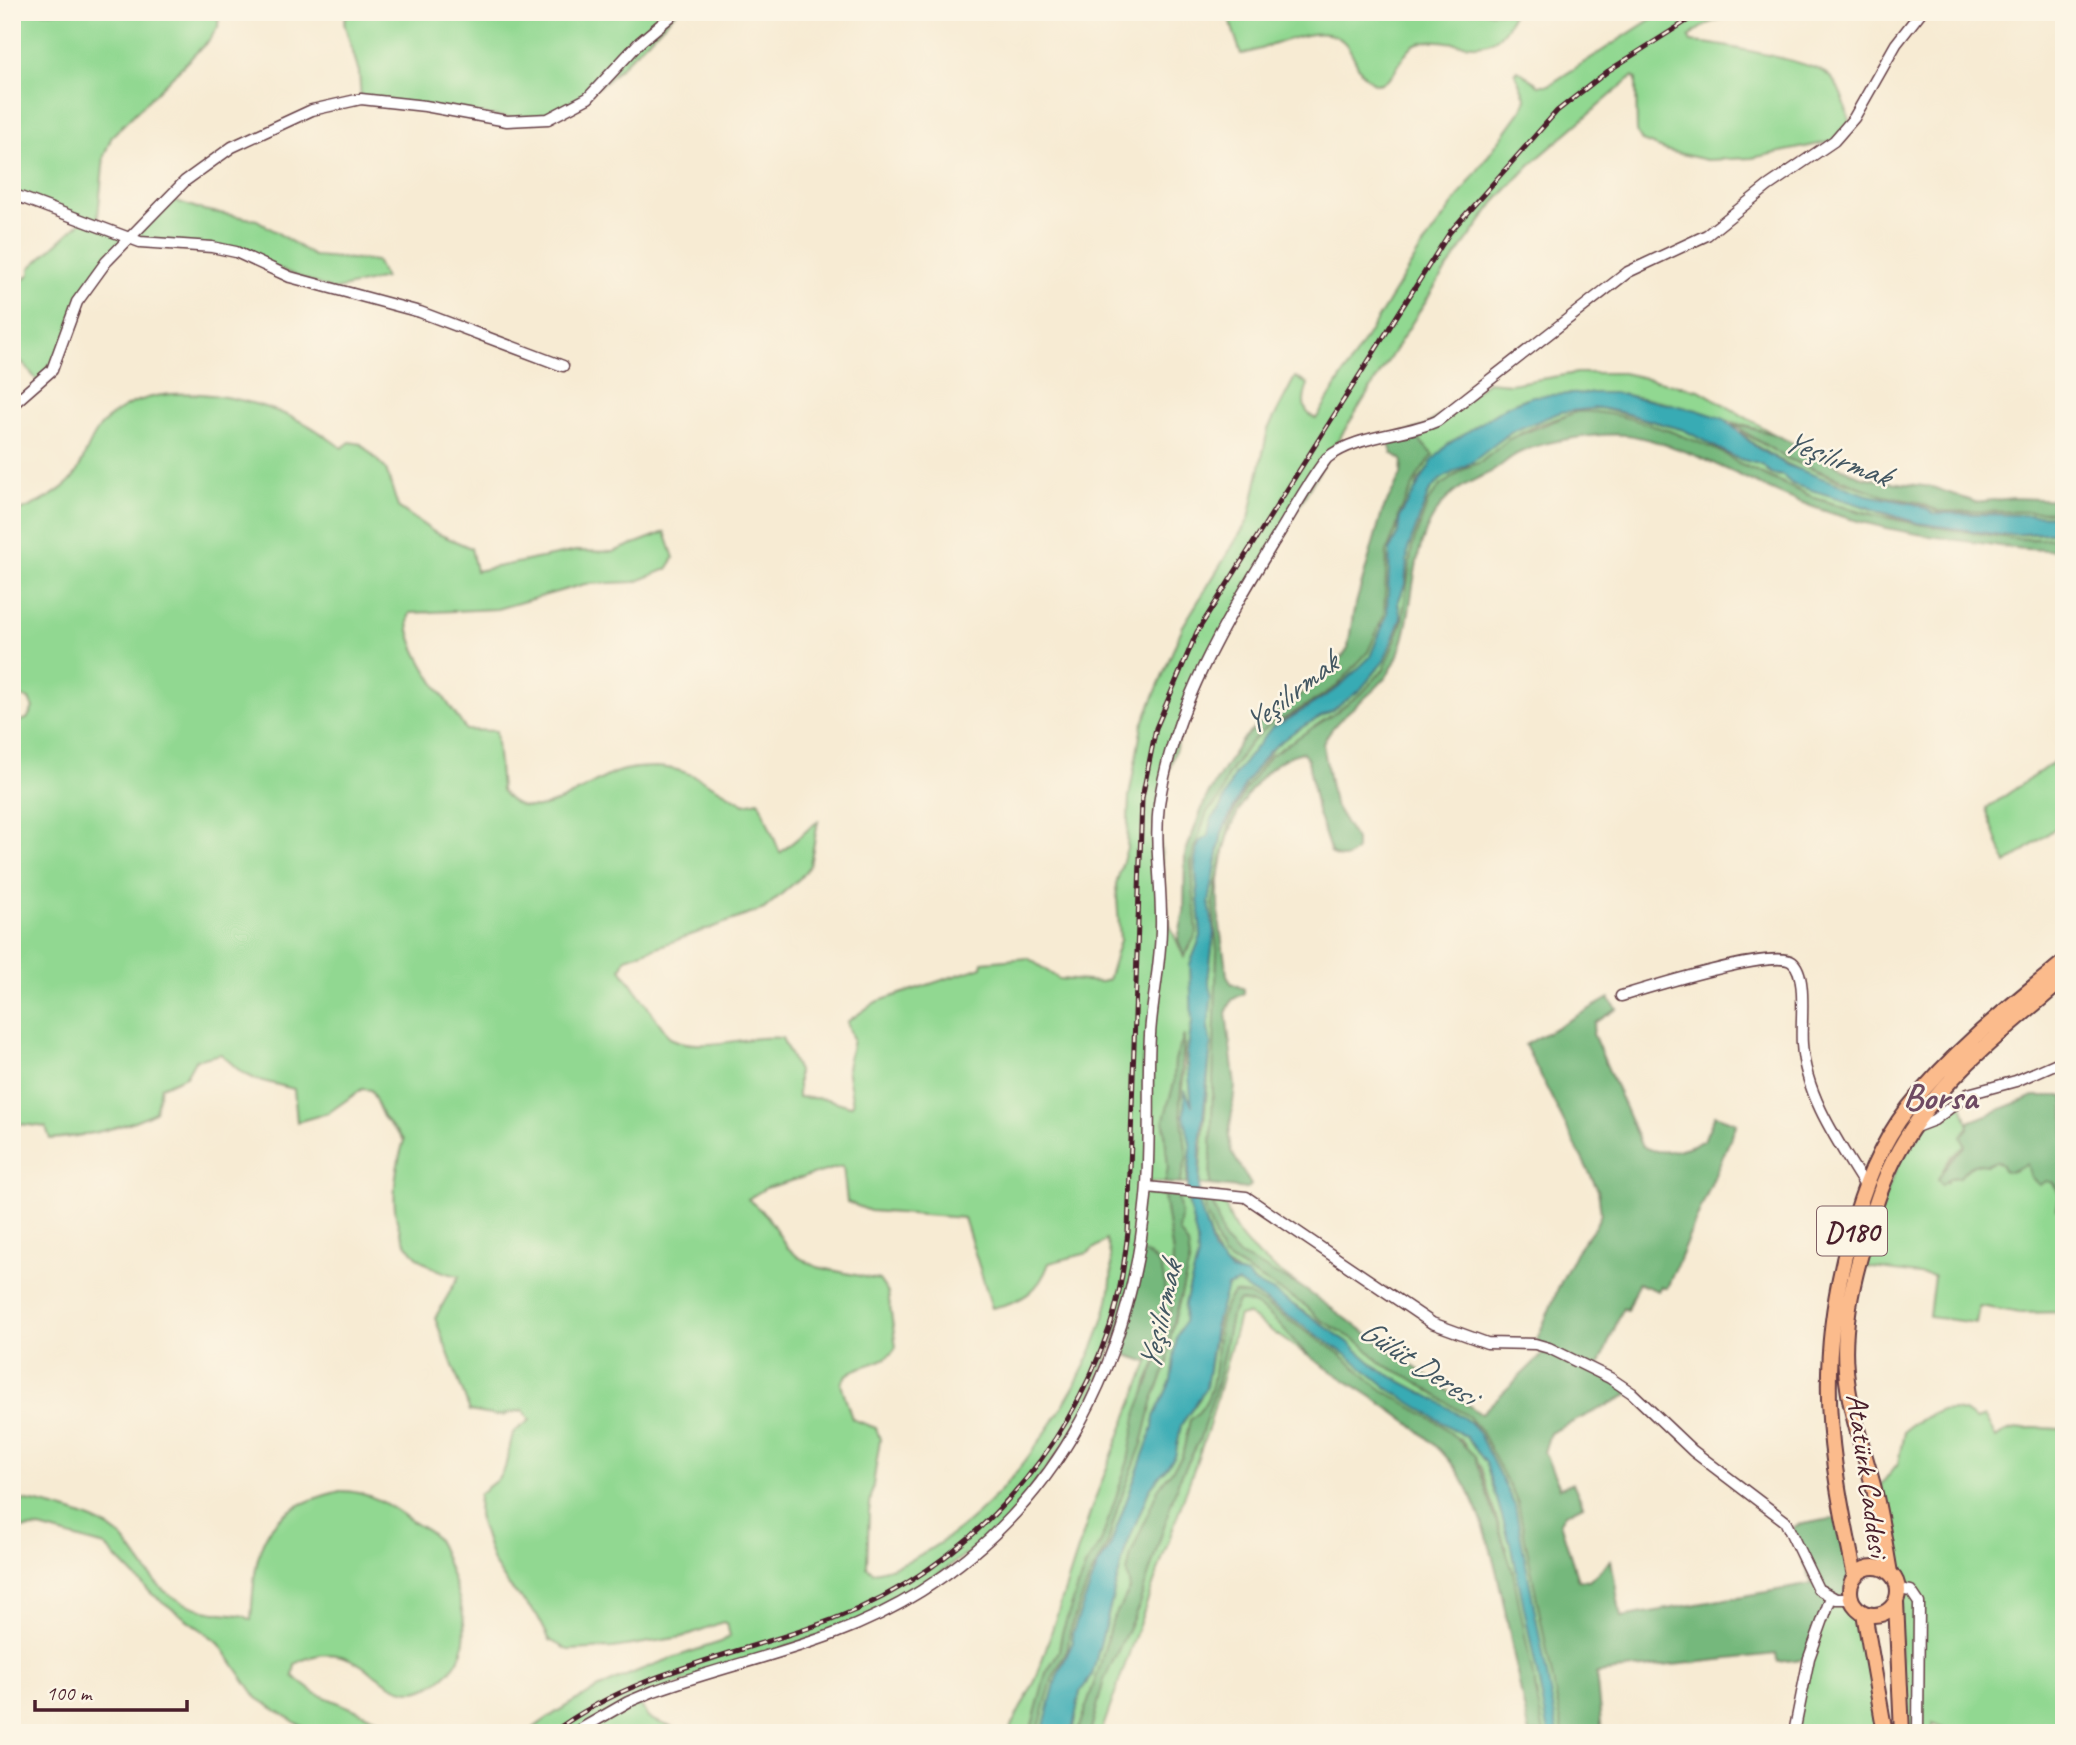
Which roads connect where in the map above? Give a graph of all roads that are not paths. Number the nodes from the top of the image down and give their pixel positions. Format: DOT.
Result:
graph roads {
  1 [pos="676,12"];
  2 [pos="1921,12"];
  3 [pos="12,194"];
  4 [pos="128,238"];
  5 [pos="564,366"];
  6 [pos="14,403"];
  7 [pos="2064,962"];
  8 [pos="2064,979"];
  9 [pos="1621,996"];
  10 [pos="2064,1060"];
  11 [pos="1912,1128"];
  12 [pos="1864,1184"];
  13 [pos="1147,1187"];
  14 [pos="1889,1573"];
  15 [pos="1855,1576"];
  16 [pos="1897,1596"];
  17 [pos="1831,1597"];
  18 [pos="1852,1599"];
  19 [pos="1864,1613"];
  20 [pos="574,1733"];
  21 [pos="1794,1733"];
  22 [pos="1885,1733"];
  23 [pos="1902,1733"];
  24 [pos="1918,1733"];
  1 -- 4 [label="street"];
  2 -- 13 [label="street"];
  3 -- 4 [label="street"];
  4 -- 5 [label="street"];
  4 -- 6 [label="street"];
  7 -- 12 [label="highway, Atatürk Caddesi / D180"];
  8 -- 11 [label="highway, Atatürk Caddesi / D180"];
  9 -- 12 [label="street"];
  10 -- 11 [label="street"];
  11 -- 14 [label="highway, Atatürk Caddesi / D180"];
  12 -- 15 [label="highway, Atatürk Caddesi / D180"];
  13 -- 17 [label="street"];
  13 -- 20 [label="street"];
  14 -- 15 [label="highway, Atatürk Caddesi"];
  14 -- 16 [label="highway, Atatürk Caddesi"];
  15 -- 18 [label="highway, Atatürk Caddesi"];
  16 -- 19 [label="highway"];
  16 -- 23 [label="highway, Atatürk Caddesi"];
  16 -- 24 [label="street"];
  17 -- 18 [label="street"];
  17 -- 21 [label="street"];
  18 -- 19 [label="highway, Atatürk Caddesi"];
  19 -- 22 [label="highway"];
}
